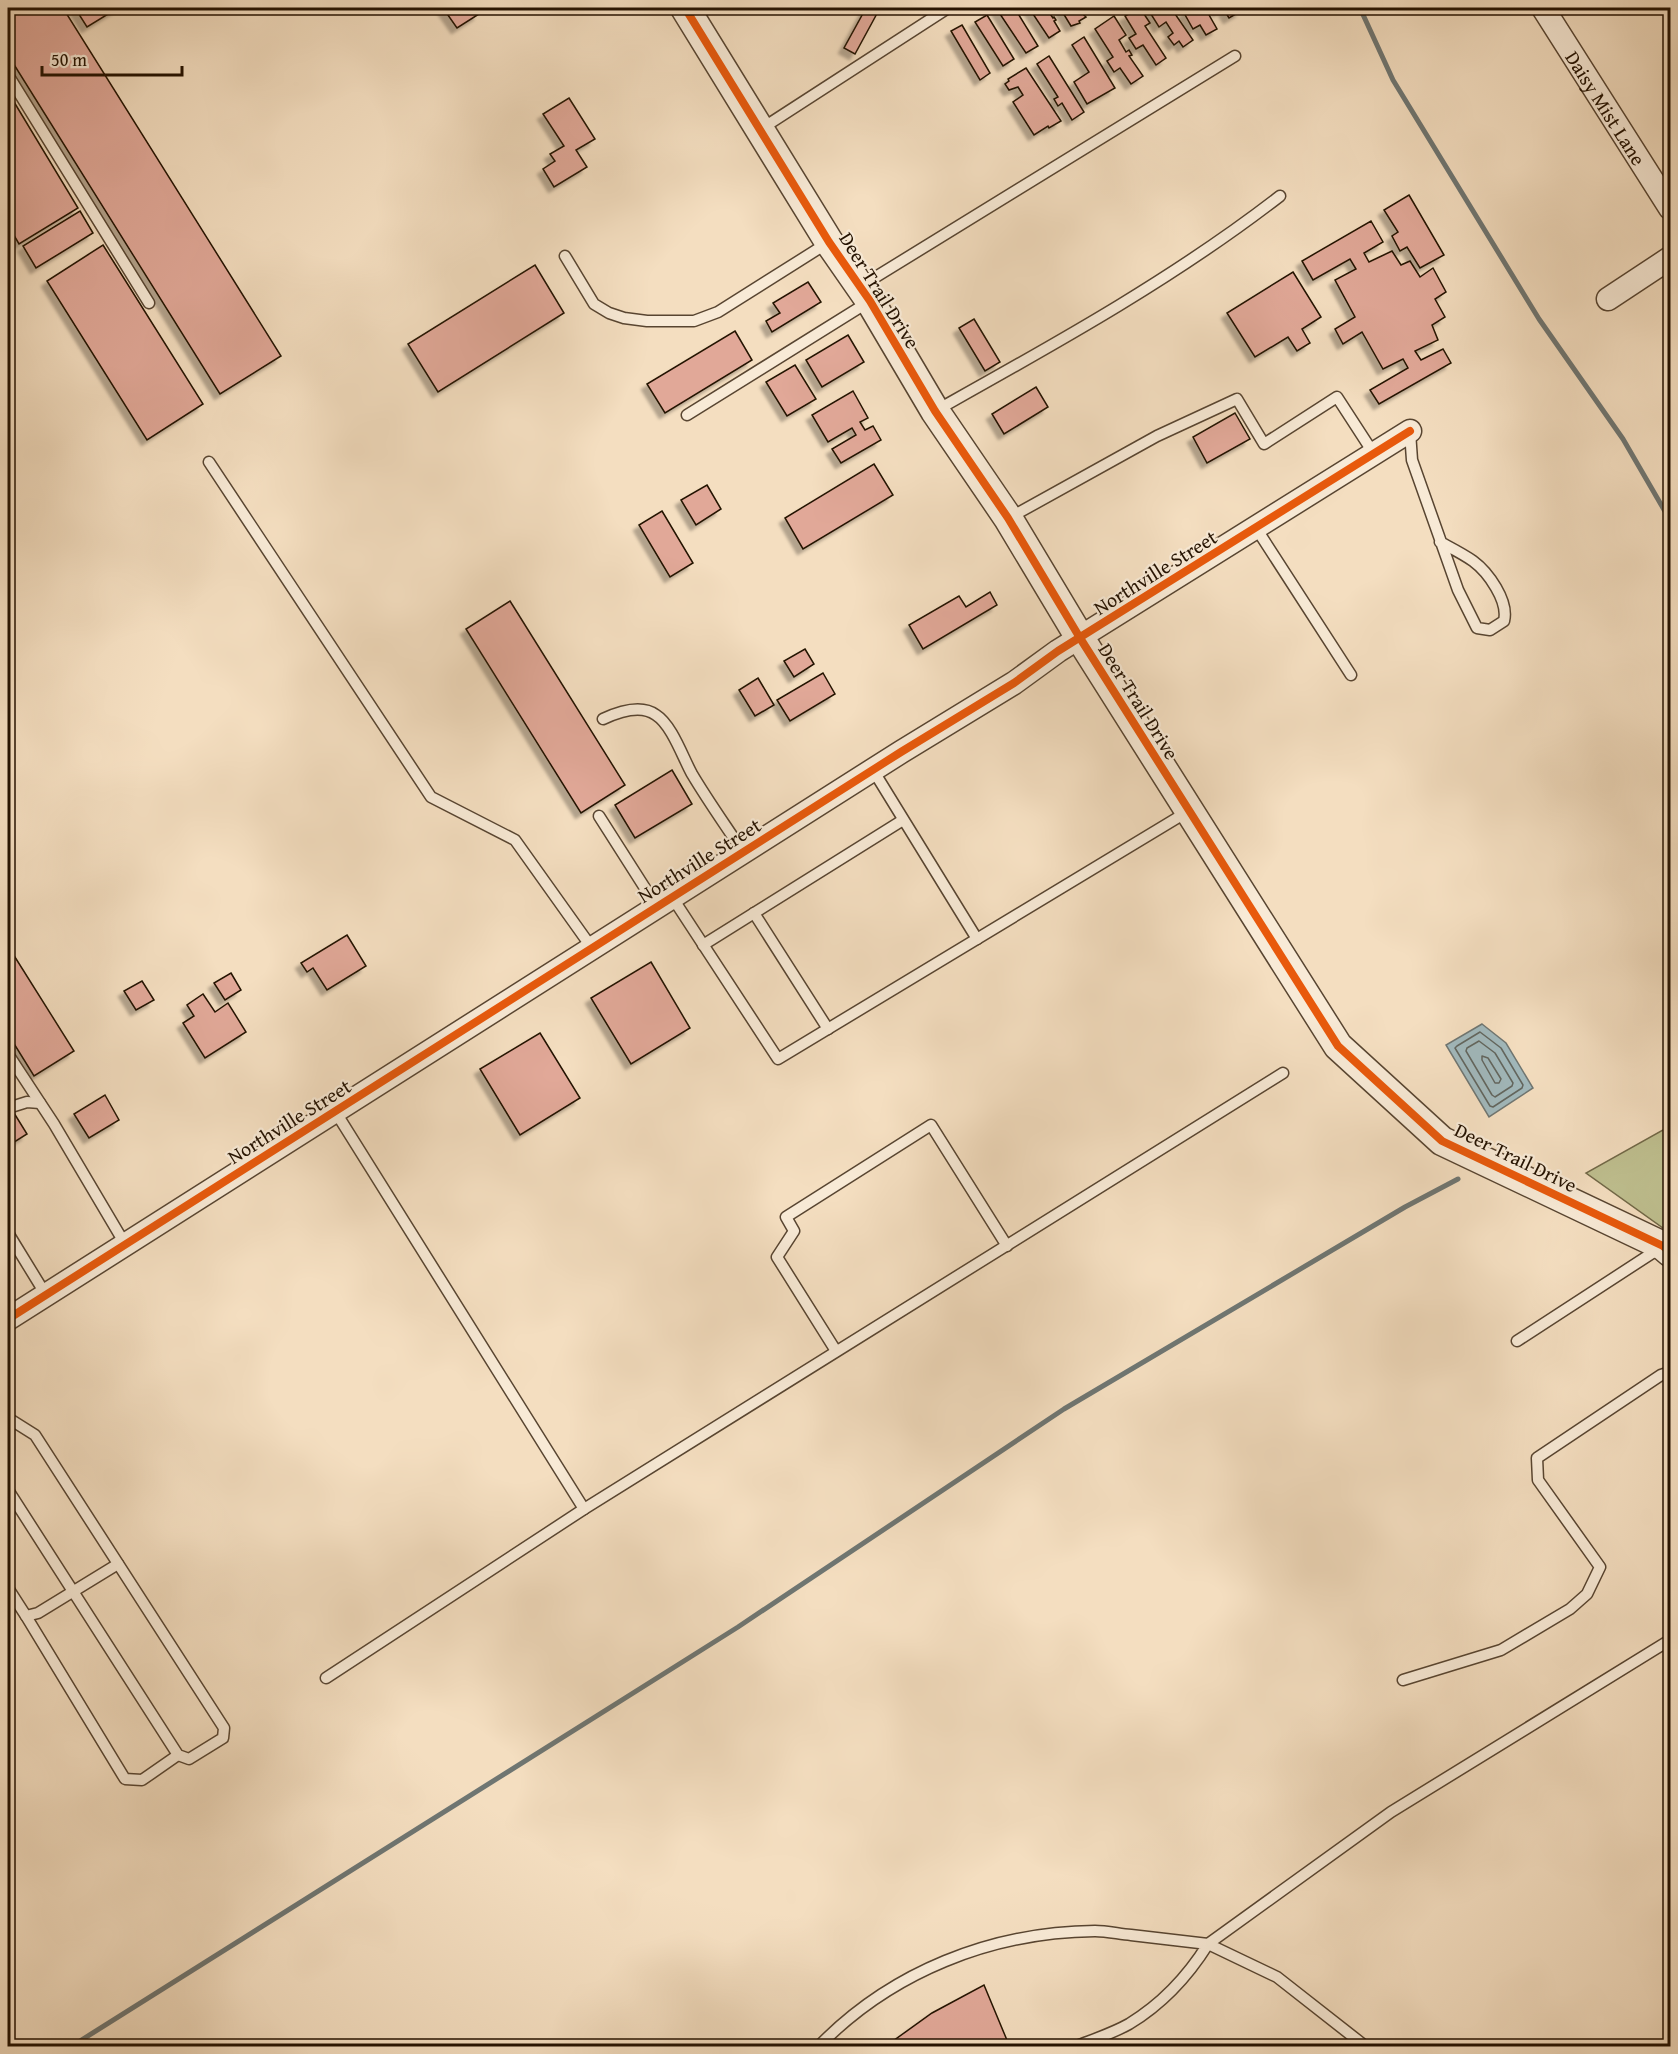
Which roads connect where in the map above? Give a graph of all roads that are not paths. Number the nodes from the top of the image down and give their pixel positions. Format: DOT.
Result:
graph roads {
  1 [pos="685,8"];
  2 [pos="948,8"];
  3 [pos="1543,8"];
  4 [pos="1235,56"];
  5 [pos="8,75"];
  6 [pos="761,129"];
  7 [pos="1280,196"];
  8 [pos="1671,208"];
  9 [pos="830,242"];
  10 [pos="565,256"];
  11 [pos="1671,258"];
  12 [pos="865,293"];
  13 [pos="1608,299"];
  14 [pos="149,303"];
  15 [pos="934,411"];
  16 [pos="687,415"];
  17 [pos="1410,431"];
  18 [pos="1374,454"];
  19 [pos="209,462"];
  20 [pos="1008,518"];
  21 [pos="1256,528"];
  22 [pos="1440,542"];
  23 [pos="1080,638"];
  24 [pos="1351,675"];
  25 [pos="603,719"];
  26 [pos="873,770"];
  27 [pos="1189,811"];
  28 [pos="599,816"];
  29 [pos="903,820"];
  30 [pos="743,852"];
  31 [pos="664,902"];
  32 [pos="754,913"];
  33 [pos="976,939"];
  34 [pos="703,945"];
  35 [pos="592,948"];
  36 [pos="828,1029"];
  37 [pos="8,1054"];
  38 [pos="1283,1073"];
  39 [pos="40,1103"];
  40 [pos="8,1108"];
  41 [pos="335,1111"];
  42 [pos="8,1233"];
  43 [pos="125,1244"];
  44 [pos="1007,1246"];
  45 [pos="1667,1249"];
  46 [pos="46,1295"];
  47 [pos="8,1319"];
  48 [pos="1517,1341"];
  49 [pos="836,1351"];
  50 [pos="1671,1372"];
  51 [pos="9,1423"];
  52 [pos="8,1490"];
  53 [pos="584,1509"];
  54 [pos="118,1564"];
  55 [pos="8,1588"];
  56 [pos="73,1591"];
  57 [pos="26,1616"];
  58 [pos="1671,1640"];
  59 [pos="326,1678"];
  60 [pos="1403,1680"];
  61 [pos="178,1755"];
  62 [pos="1208,1944"];
  63 [pos="819,2046"];
  64 [pos="1077,2046"];
  65 [pos="1365,2046"];
  1 -- 6 [label="street, Deer Trail Drive"];
  2 -- 6 [label="lane"];
  3 -- 8 [label="street, Daisy Mist Lane"];
  4 -- 12 [label="lane"];
  5 -- 14 [label="lane"];
  6 -- 9 [label="street, Deer Trail Drive"];
  7 -- 15 [label="lane"];
  9 -- 10 [label="lane"];
  9 -- 12 [label="street, Deer Trail Drive"];
  11 -- 13 [label="street"];
  12 -- 15 [label="street, Deer Trail Drive"];
  12 -- 16 [label="lane"];
  15 -- 20 [label="street, Deer Trail Drive"];
  17 -- 18 [label="street, Northville Street"];
  17 -- 22 [label="lane"];
  18 -- 20 [label="lane"];
  18 -- 21 [label="street, Northville Street"];
  19 -- 35 [label="lane"];
  20 -- 23 [label="street, Deer Trail Drive"];
  21 -- 23 [label="street, Northville Street"];
  21 -- 24 [label="lane"];
  22 -- 22 [label="lane"];
  23 -- 26 [label="street, Northville Street"];
  23 -- 27 [label="street, Deer Trail Drive"];
  25 -- 30 [label="lane"];
  26 -- 29 [label="lane"];
  26 -- 30 [label="street, Northville Street"];
  27 -- 33 [label="lane"];
  27 -- 45 [label="street, Deer Trail Drive"];
  28 -- 31 [label="lane"];
  29 -- 32 [label="lane"];
  29 -- 33 [label="lane"];
  30 -- 31 [label="street, Northville Street"];
  31 -- 34 [label="lane"];
  31 -- 35 [label="street, Northville Street"];
  32 -- 34 [label="lane"];
  32 -- 36 [label="lane"];
  33 -- 36 [label="lane"];
  34 -- 36 [label="lane"];
  35 -- 41 [label="street, Northville Street"];
  37 -- 39 [label="lane"];
  38 -- 44 [label="lane"];
  39 -- 40 [label="lane"];
  39 -- 43 [label="lane"];
  41 -- 43 [label="street, Northville Street"];
  41 -- 53 [label="lane"];
  42 -- 46 [label="lane"];
  43 -- 46 [label="street, Northville Street"];
  44 -- 49 [label="lane"];
  44 -- 49 [label="lane"];
  45 -- 48 [label="lane"];
  46 -- 47 [label="street, Northville Street"];
  49 -- 53 [label="lane"];
  50 -- 60 [label="lane"];
  51 -- 54 [label="lane"];
  52 -- 56 [label="lane"];
  53 -- 59 [label="lane"];
  54 -- 56 [label="lane"];
  54 -- 61 [label="lane"];
  55 -- 57 [label="lane"];
  56 -- 57 [label="lane"];
  56 -- 61 [label="lane"];
  57 -- 61 [label="lane"];
  58 -- 62 [label="lane"];
  62 -- 63 [label="lane"];
  62 -- 64 [label="lane"];
  62 -- 65 [label="lane"];
}
